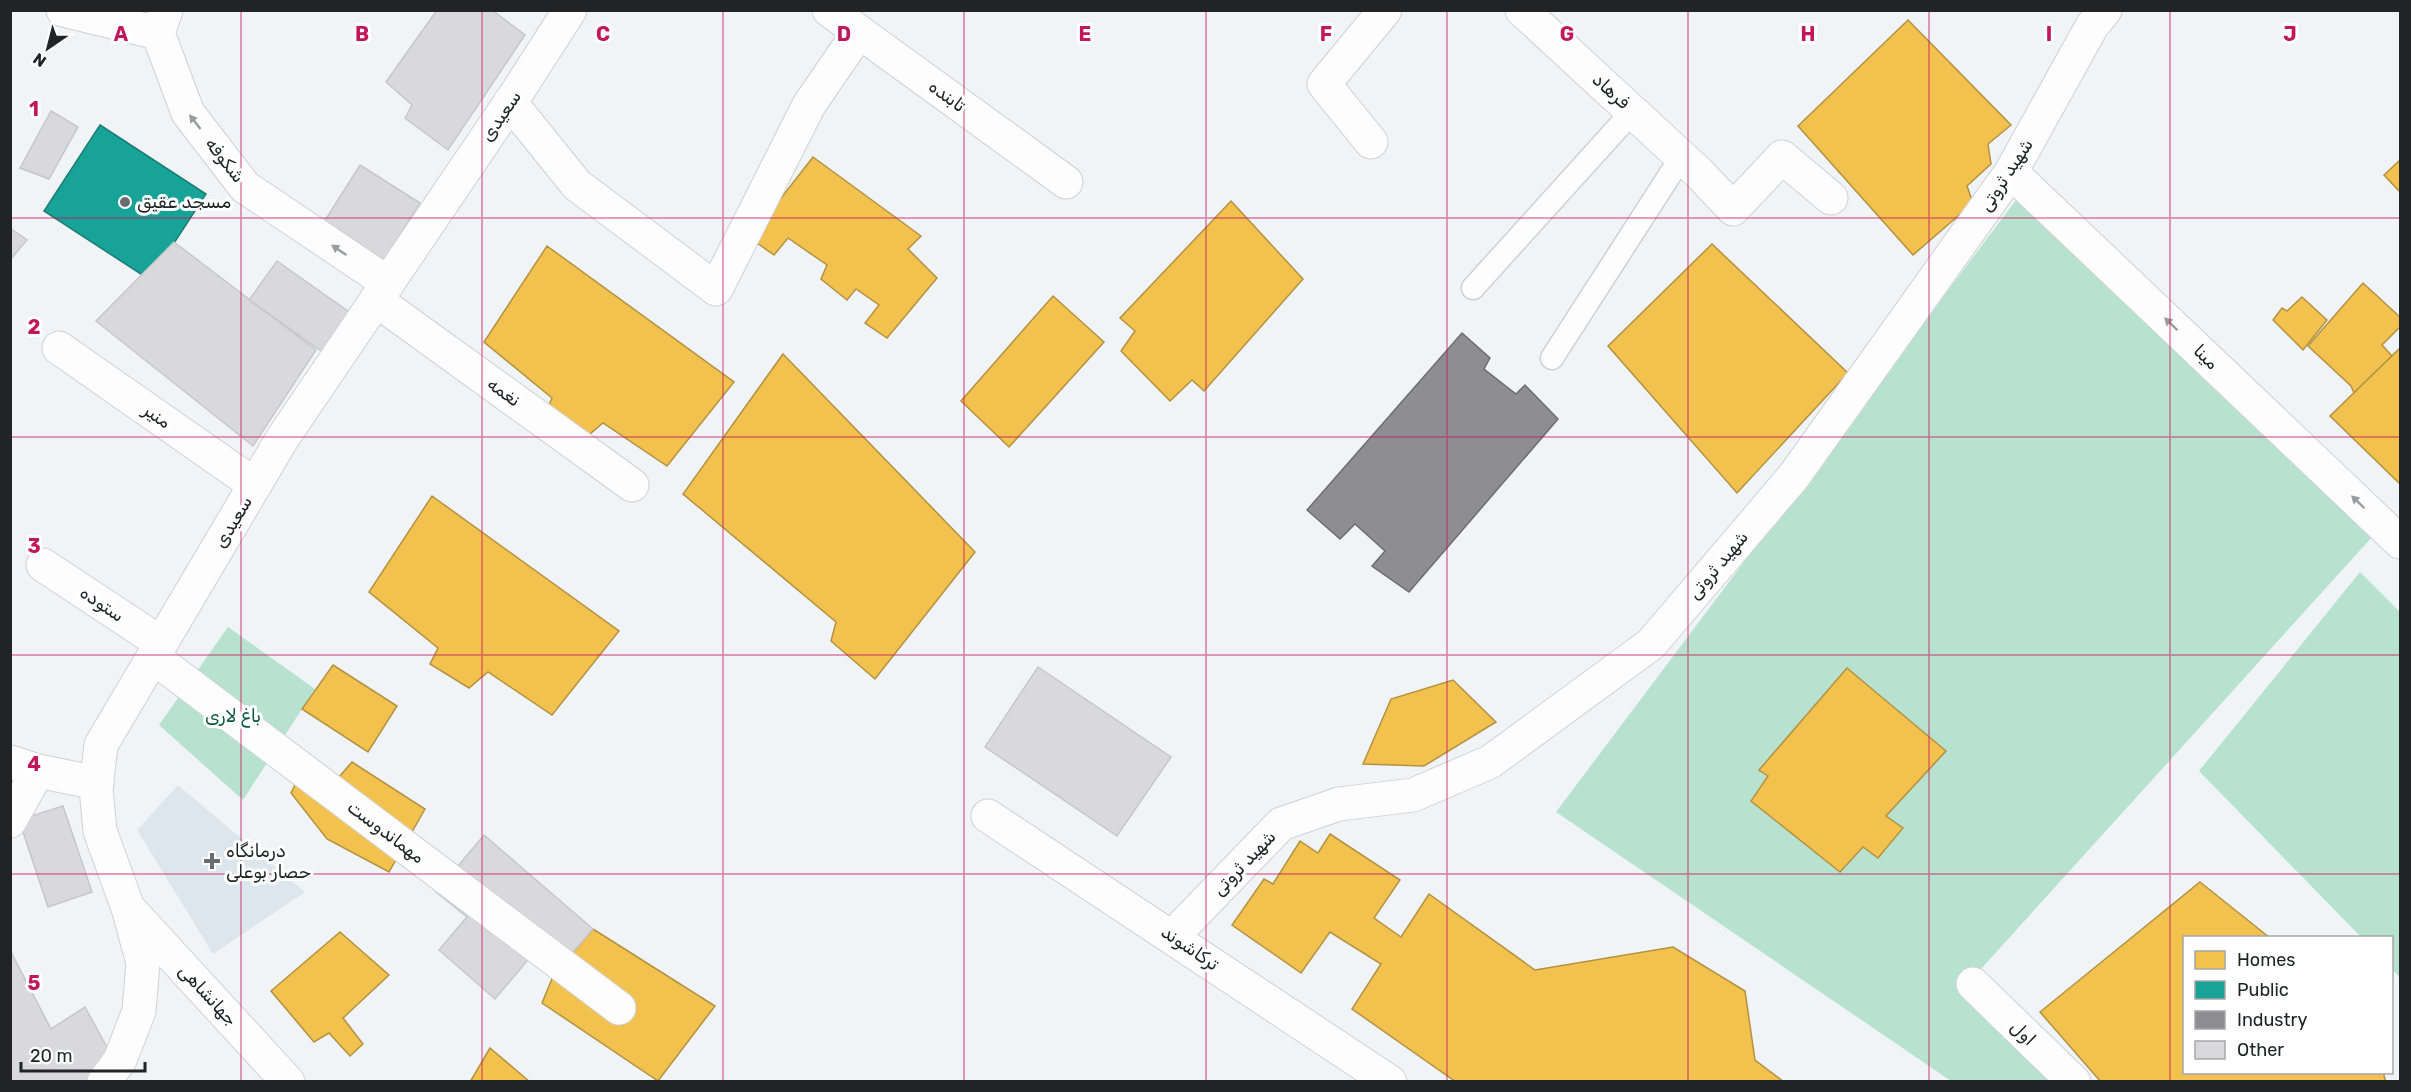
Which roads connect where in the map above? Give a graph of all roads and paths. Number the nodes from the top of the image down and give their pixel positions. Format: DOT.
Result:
graph roads {
  1 [pos="63,10"];
  2 [pos="570,10"];
  3 [pos="829,10"];
  4 [pos="1385,10"];
  5 [pos="1522,10"];
  6 [pos="2092,16"];
  7 [pos="162,22"];
  8 [pos="859,32"];
  9 [pos="510,102"];
  10 [pos="1633,111"];
  11 [pos="1371,142"];
  12 [pos="1782,158"];
  13 [pos="1690,165"];
  14 [pos="2011,172"];
  15 [pos="1066,182"];
  16 [pos="1473,288"];
  17 [pos="382,291"];
  18 [pos="59,348"];
  19 [pos="1552,358"];
  20 [pos="255,485"];
  21 [pos="632,485"];
  22 [pos="2400,542"];
  23 [pos="44,565"];
  24 [pos="157,650"];
  25 [pos="24,767"];
  26 [pos="97,783"];
  27 [pos="988,816"];
  28 [pos="10,821"];
  29 [pos="128,908"];
  30 [pos="1173,936"];
  31 [pos="1973,984"];
  32 [pos="619,1008"];
  33 [pos="104,1082"];
  34 [pos="288,1082"];
  35 [pos="1390,1082"];
  36 [pos="2074,1082"];
  1 -- 7 [label="street"];
  2 -- 9 [label="street, سعیدی"];
  3 -- 8 [label="street, تابنده"];
  4 -- 11 [label="street"];
  5 -- 10 [label="street, فرهاد"];
  6 -- 14 [label="street, شهید ثروتی"];
  17 -- 7 [label="street, شکوفه, one-way"];
  8 -- 9 [label="street"];
  8 -- 15 [label="street, تابنده"];
  9 -- 17 [label="street, سعیدی"];
  10 -- 13 [label="street, فرهاد"];
  10 -- 16 [label="lane"];
  12 -- 13 [label="street, فرهاد"];
  13 -- 19 [label="lane"];
  22 -- 14 [label="street, مینا, one-way"];
  14 -- 30 [label="street, شهید ثروتی"];
  17 -- 20 [label="street, سعیدی"];
  17 -- 21 [label="street, نغمه"];
  18 -- 20 [label="street, منیر"];
  20 -- 24 [label="street, سعیدی"];
  23 -- 24 [label="street, ستوده"];
  24 -- 26 [label="street, سعیدی"];
  24 -- 32 [label="street, مهماندوست"];
  25 -- 26 [label="street"];
  25 -- 28 [label="street"];
  26 -- 29 [label="street, سعیدی"];
  27 -- 30 [label="street, ترکاشوند"];
  29 -- 33 [label="street, سعیدی"];
  29 -- 34 [label="street, جهانشاهی"];
  30 -- 35 [label="street, ترکاشوند"];
  31 -- 36 [label="street, اول"];
}
